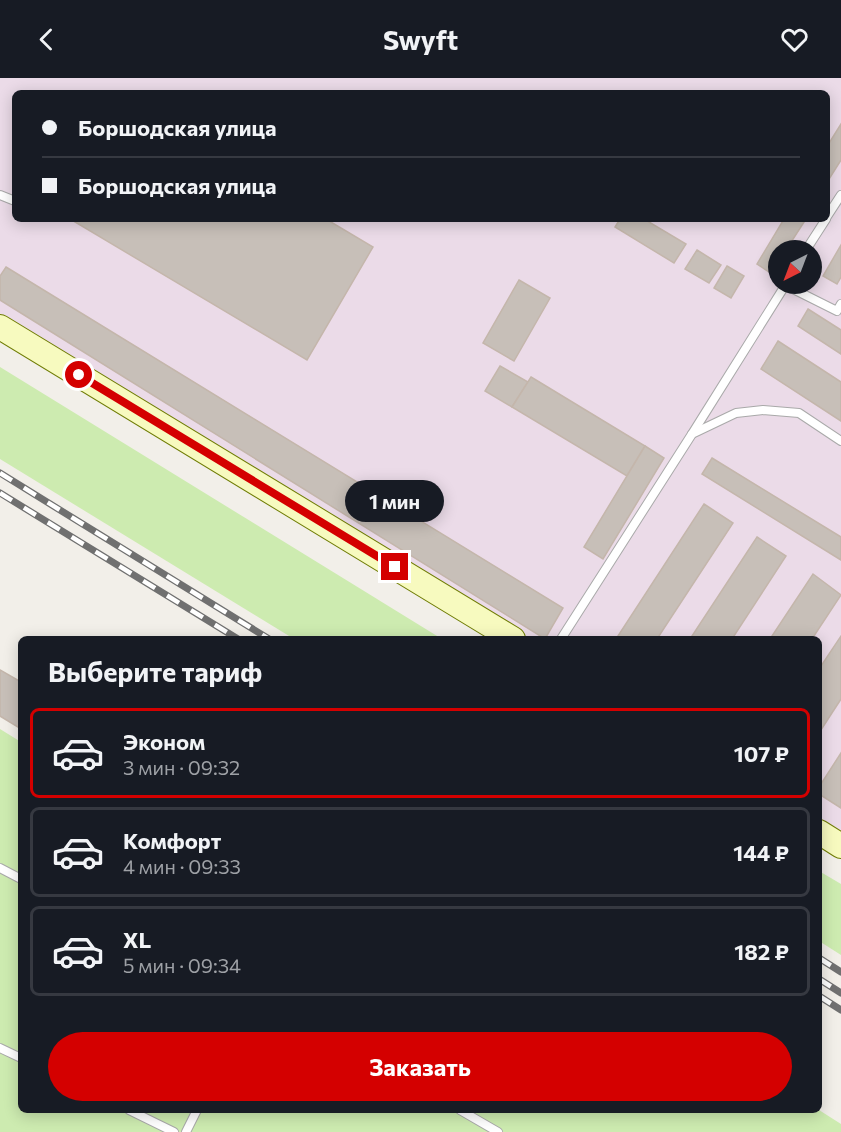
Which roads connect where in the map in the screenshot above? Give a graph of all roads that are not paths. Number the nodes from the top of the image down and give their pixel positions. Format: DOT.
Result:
graph roads {
  1 [pos="841,195"];
  2 [pos="830,213"];
  3 [pos="824,222"];
  4 [pos="812,240"];
  5 [pos="779,294"];
  6 [pos="804,294"];
  7 [pos="841,304"];
  8 [pos="0,327"];
  9 [pos="692,434"];
  10 [pos="841,441"];
  11 [pos="508,636"];
  12 [pos="563,636"];
  13 [pos="822,834"];
  14 [pos="841,846"];
  15 [pos="0,868"];
  16 [pos="18,877"];
  17 [pos="0,1048"];
  18 [pos="18,1057"];
  19 [pos="135,1113"];
  20 [pos="195,1113"];
  21 [pos="465,1113"];
  22 [pos="174,1132"];
  23 [pos="186,1132"];
  24 [pos="498,1132"];
  1 -- 2 [label="lane"];
  3 -- 4 [label="lane"];
  5 -- 9 [label="lane"];
  6 -- 7 [label="lane"];
  8 -- 11 [label="street"];
  9 -- 10 [label="lane"];
  9 -- 12 [label="lane"];
  13 -- 14 [label="street"];
  15 -- 16 [label="lane"];
  17 -- 18 [label="lane"];
  19 -- 22 [label="lane"];
  20 -- 23 [label="lane"];
  21 -- 24 [label="lane"];
}
